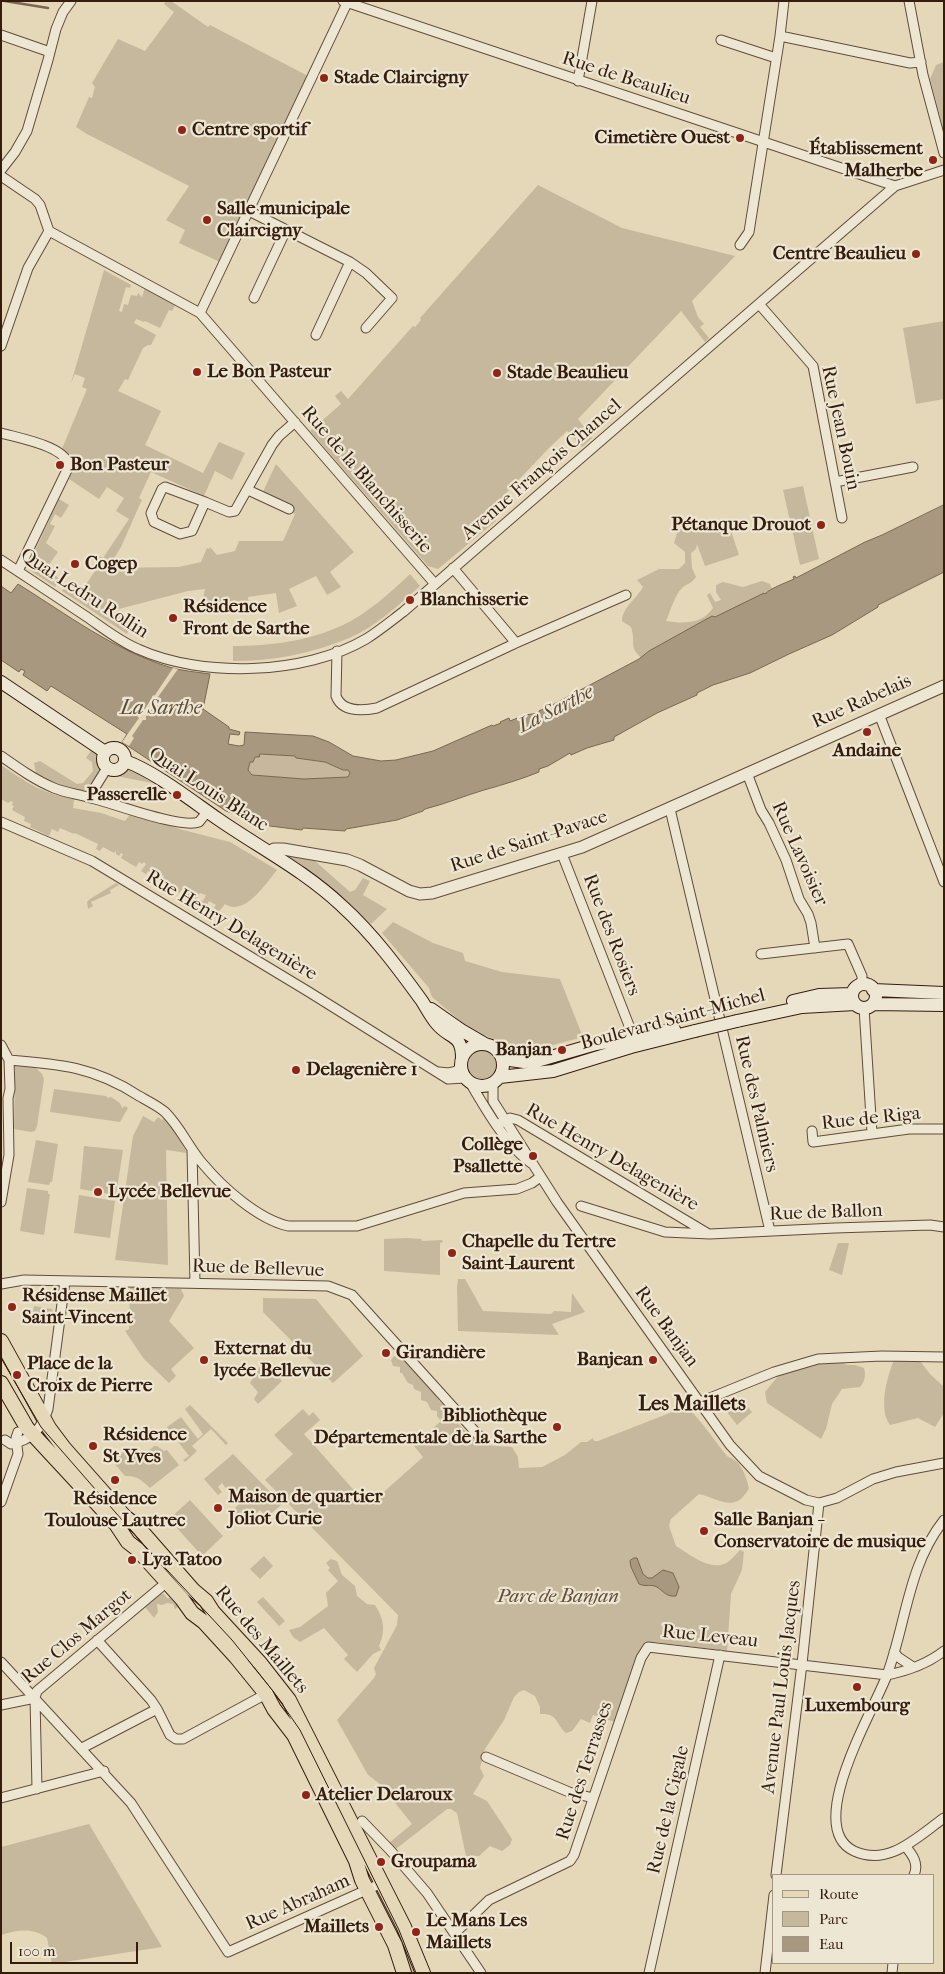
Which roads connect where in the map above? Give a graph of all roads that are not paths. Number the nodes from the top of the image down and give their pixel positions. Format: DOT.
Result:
graph roads {
  1 [pos="71,1"];
  2 [pos="592,1"];
  3 [pos="784,1"];
  4 [pos="909,1"];
  5 [pos="346,2"];
  6 [pos="1,35"];
  7 [pos="780,36"];
  8 [pos="721,40"];
  9 [pos="50,52"];
  10 [pos="776,58"];
  11 [pos="921,62"];
  12 [pos="578,80"];
  13 [pos="763,142"];
  14 [pos="944,153"];
  15 [pos="1,170"];
  16 [pos="941,170"];
  17 [pos="1,176"];
  18 [pos="895,186"];
  19 [pos="249,211"];
  20 [pos="286,230"];
  21 [pos="49,231"];
  22 [pos="740,245"];
  23 [pos="350,262"];
  24 [pos="254,298"];
  25 [pos="759,304"];
  26 [pos="200,313"];
  27 [pos="366,328"];
  28 [pos="316,335"];
  29 [pos="1,346"];
  30 [pos="295,422"];
  31 [pos="1,433"];
  32 [pos="913,467"];
  33 [pos="835,482"];
  34 [pos="248,490"];
  35 [pos="205,502"];
  36 [pos="289,509"];
  37 [pos="842,518"];
  38 [pos="1,560"];
  39 [pos="453,568"];
  40 [pos="18,571"];
  41 [pos="435,584"];
  42 [pos="626,595"];
  43 [pos="516,643"];
  44 [pos="337,651"];
  45 [pos="267,668"];
  46 [pos="1,682"];
  47 [pos="944,686"];
  48 [pos="879,714"];
  49 [pos="105,752"];
  50 [pos="794,752"];
  51 [pos="1,756"];
  52 [pos="125,761"];
  53 [pos="107,768"];
  54 [pos="747,773"];
  55 [pos="89,797"];
  56 [pos="670,809"];
  57 [pos="208,812"];
  58 [pos="1,822"];
  59 [pos="270,852"];
  60 [pos="562,854"];
  61 [pos="944,882"];
  62 [pos="815,948"];
  63 [pos="761,954"];
  64 [pos="868,987"];
  65 [pos="944,993"];
  66 [pos="423,1002"];
  67 [pos="861,1002"];
  68 [pos="944,1005"];
  69 [pos="630,1028"];
  70 [pos="694,1028"];
  71 [pos="487,1044"];
  72 [pos="1,1045"];
  73 [pos="503,1059"];
  74 [pos="9,1060"];
  75 [pos="465,1072"];
  76 [pos="497,1080"];
  77 [pos="5,1101"];
  78 [pos="502,1122"];
  79 [pos="944,1129"];
  80 [pos="812,1131"];
  81 [pos="872,1133"];
  82 [pos="192,1149"];
  83 [pos="540,1177"];
  84 [pos="1,1202"];
  85 [pos="581,1206"];
  86 [pos="944,1227"];
  87 [pos="770,1231"];
  88 [pos="710,1234"];
  89 [pos="65,1281"];
  90 [pos="195,1283"];
  91 [pos="1,1284"];
  92 [pos="1,1341"];
  93 [pos="944,1357"];
  94 [pos="1,1383"];
  95 [pos="700,1402"];
  96 [pos="44,1420"];
  97 [pos="24,1429"];
  98 [pos="480,1437"];
  99 [pos="3,1441"];
  100 [pos="17,1443"];
  101 [pos="944,1463"];
  102 [pos="1,1502"];
  103 [pos="818,1503"];
  104 [pos="944,1520"];
  105 [pos="167,1582"];
  106 [pos="97,1640"];
  107 [pos="648,1647"];
  108 [pos="894,1652"];
  109 [pos="944,1652"];
  110 [pos="720,1654"];
  111 [pos="1,1662"];
  112 [pos="802,1664"];
  113 [pos="913,1667"];
  114 [pos="887,1675"];
  115 [pos="266,1694"];
  116 [pos="35,1698"];
  117 [pos="1,1705"];
  118 [pos="157,1709"];
  119 [pos="82,1748"];
  120 [pos="486,1757"];
  121 [pos="104,1771"];
  122 [pos="37,1789"];
  123 [pos="1,1798"];
  124 [pos="593,1798"];
  125 [pos="944,1818"];
  126 [pos="362,1821"];
  127 [pos="905,1846"];
  128 [pos="776,1874"];
  129 [pos="915,1874"];
  130 [pos="382,1883"];
  131 [pos="367,1890"];
  132 [pos="772,1911"];
  133 [pos="455,1933"];
  134 [pos="404,1973"];
  135 [pos="423,1973"];
  136 [pos="481,1973"];
  137 [pos="649,1973"];
  138 [pos="764,1973"];
  1 -- 9 [label="street"];
  2 -- 12 [label="street"];
  3 -- 7 [label="street"];
  4 -- 11 [label="street"];
  5 -- 12 [label="street, Rue de Beaulieu"];
  5 -- 19 [label="street"];
  6 -- 9 [label="street"];
  7 -- 10 [label="street"];
  7 -- 11 [label="street"];
  8 -- 10 [label="street"];
  9 -- 15 [label="street"];
  10 -- 13 [label="street"];
  11 -- 14 [label="street"];
  12 -- 13 [label="street, Rue de Beaulieu"];
  13 -- 18 [label="street, Rue de Beaulieu"];
  13 -- 22 [label="street"];
  16 -- 18 [label="street, Avenue François Chancel"];
  17 -- 21 [label="street"];
  18 -- 25 [label="street, Avenue François Chancel"];
  19 -- 20 [label="street"];
  19 -- 26 [label="street"];
  20 -- 23 [label="street"];
  20 -- 24 [label="street"];
  21 -- 26 [label="street, Rue de la Blanchisserie"];
  21 -- 29 [label="street"];
  23 -- 27 [label="street"];
  23 -- 28 [label="street"];
  25 -- 33 [label="street, Rue Jean Bouin"];
  25 -- 39 [label="street, Avenue François Chancel"];
  26 -- 30 [label="street, Rue de la Blanchisserie"];
  30 -- 34 [label="street"];
  30 -- 41 [label="street, Rue de la Blanchisserie"];
  31 -- 40 [label="street"];
  32 -- 33 [label="street"];
  33 -- 37 [label="street, Rue Jean Bouin"];
  34 -- 35 [label="street"];
  34 -- 36 [label="street"];
  35 -- 35 [label="street"];
  38 -- 40 [label="street, Quai Ledru Rollin"];
  39 -- 41 [label="street, Avenue François Chancel"];
  39 -- 43 [label="street"];
  40 -- 45 [label="street, Quai Ledru Rollin"];
  41 -- 44 [label="street, Avenue François Chancel"];
  42 -- 43 [label="street"];
  43 -- 44 [label="street"];
  44 -- 45 [label="street, Avenue François Chancel"];
  46 -- 49 [label="main road, Quai Louis Blanc"];
  47 -- 48 [label="street, Rue Rabelais"];
  48 -- 50 [label="street, Rue Rabelais"];
  48 -- 61 [label="street"];
  49 -- 52 [label="main road, Quai Louis Blanc"];
  49 -- 53 [label="main road"];
  50 -- 54 [label="street, Rue de Saint-Pavace"];
  51 -- 55 [label="street"];
  52 -- 53 [label="main road, Quai Louis Blanc"];
  52 -- 57 [label="main road, Quai Louis Blanc"];
  53 -- 55 [label="street"];
  54 -- 56 [label="street, Rue de Saint-Pavace"];
  54 -- 62 [label="street, Rue Lavoisier"];
  55 -- 57 [label="street"];
  56 -- 60 [label="street, Rue de Saint-Pavace"];
  56 -- 87 [label="street, Rue des Palmiers"];
  57 -- 59 [label="main road, Quai Louis Blanc"];
  58 -- 75 [label="street, Rue Henry Delagenière"];
  59 -- 60 [label="street, Rue de Saint-Pavace"];
  59 -- 66 [label="main road, Quai Louis Blanc"];
  60 -- 69 [label="street, Rue des Rosiers"];
  62 -- 63 [label="street"];
  62 -- 64 [label="street"];
  64 -- 65 [label="main road"];
  64 -- 67 [label="main road"];
  64 -- 67 [label="main road"];
  66 -- 71 [label="main road"];
  66 -- 75 [label="main road"];
  67 -- 68 [label="main road, Boulevard Saint-Michel"];
  67 -- 70 [label="main road, Boulevard Saint-Michel"];
  67 -- 81 [label="street"];
  70 -- 73 [label="main road, Boulevard Saint-Michel"];
  70 -- 76 [label="main road, Boulevard Saint-Michel"];
  71 -- 73 [label="main road"];
  71 -- 75 [label="main road"];
  72 -- 74 [label="street"];
  73 -- 76 [label="main road"];
  74 -- 77 [label="street"];
  74 -- 82 [label="street"];
  75 -- 76 [label="main road"];
  75 -- 78 [label="street, Rue Banjan"];
  76 -- 78 [label="street, Rue Banjan"];
  77 -- 84 [label="street"];
  78 -- 83 [label="street, Rue Banjan"];
  78 -- 88 [label="street, Rue Henry Delagenière"];
  79 -- 81 [label="street, Rue de Riga"];
  80 -- 81 [label="street, Rue de Riga"];
  82 -- 83 [label="street"];
  82 -- 90 [label="street"];
  83 -- 95 [label="street, Rue Banjan"];
  85 -- 88 [label="street, Rue de Ballon"];
  86 -- 87 [label="street, Rue de Ballon"];
  87 -- 88 [label="street, Rue de Ballon"];
  89 -- 90 [label="street, Rue de Bellevue"];
  89 -- 91 [label="street, Rue de Bellevue"];
  89 -- 96 [label="street"];
  90 -- 98 [label="street, Rue de Bellevue"];
  92 -- 96 [label="main road, Rue des Maillets"];
  93 -- 95 [label="street"];
  94 -- 97 [label="main road, Rue des Maillets"];
  95 -- 103 [label="street, Rue Banjan"];
  96 -- 97 [label="street"];
  96 -- 130 [label="main road, Rue des Maillets"];
  97 -- 99 [label="street"];
  97 -- 100 [label="street"];
  97 -- 100 [label="street"];
  97 -- 105 [label="main road, Rue des Maillets"];
  99 -- 100 [label="street"];
  100 -- 102 [label="street"];
  101 -- 103 [label="street"];
  103 -- 112 [label="street, Avenue Paul Louis Jacques"];
  104 -- 108 [label="street"];
  105 -- 106 [label="street, Rue Clos Margot"];
  105 -- 115 [label="main road, Rue des Maillets"];
  106 -- 116 [label="street, Rue Clos Margot"];
  106 -- 118 [label="street"];
  107 -- 110 [label="street, Rue Leveau"];
  107 -- 124 [label="street, Rue des Terrasses"];
  108 -- 113 [label="street"];
  108 -- 114 [label="street"];
  109 -- 113 [label="street"];
  110 -- 112 [label="street, Rue Leveau"];
  110 -- 137 [label="street, Rue de la Cigale"];
  111 -- 116 [label="street"];
  112 -- 114 [label="street, Rue Leveau"];
  112 -- 128 [label="street, Avenue Paul Louis Jacques"];
  113 -- 114 [label="street"];
  114 -- 127 [label="street"];
  115 -- 118 [label="street"];
  115 -- 131 [label="main road, Rue des Maillets"];
  116 -- 117 [label="street, Rue Clos Margot"];
  116 -- 119 [label="street"];
  116 -- 122 [label="street"];
  118 -- 119 [label="street"];
  119 -- 121 [label="street"];
  120 -- 124 [label="street"];
  121 -- 122 [label="street"];
  121 -- 131 [label="street, Rue Abraham"];
  122 -- 123 [label="street"];
  124 -- 133 [label="street, Rue des Terrasses"];
  125 -- 127 [label="street"];
  126 -- 133 [label="street"];
  127 -- 129 [label="street"];
  130 -- 131 [label="street, Rue Abraham"];
  130 -- 135 [label="main road, Rue des Maillets"];
  131 -- 134 [label="main road, Rue des Maillets"];
  132 -- 138 [label="street"];
  133 -- 136 [label="street"];
}
